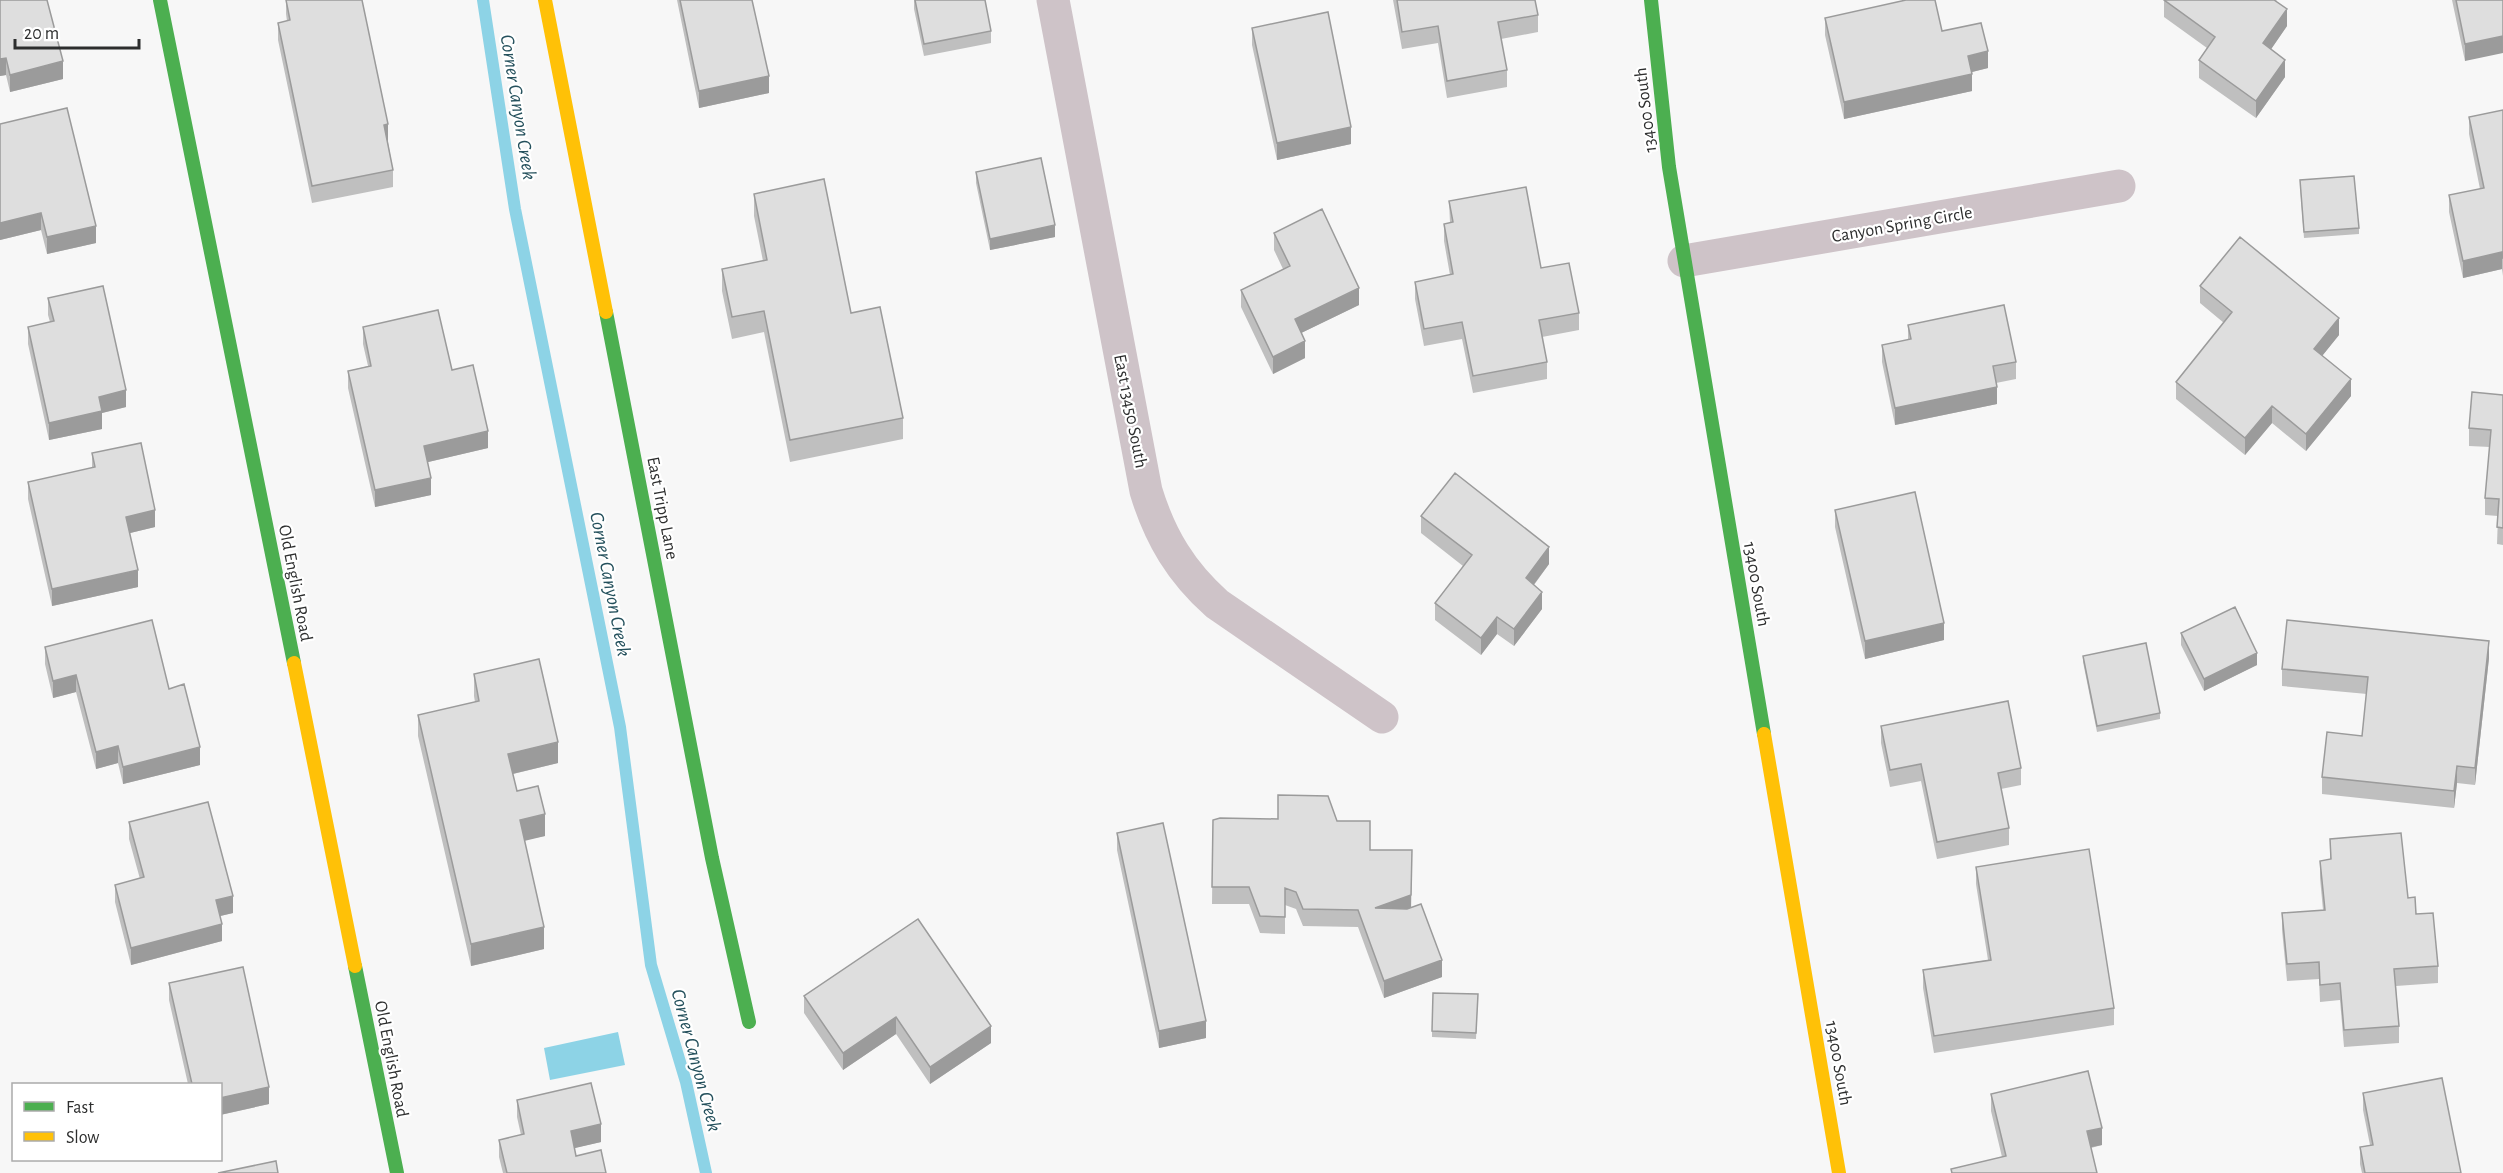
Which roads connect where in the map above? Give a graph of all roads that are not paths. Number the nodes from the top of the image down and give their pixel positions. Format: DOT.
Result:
graph roads {
  1 [pos="160,0"];
  2 [pos="545,0"];
  3 [pos="1053,0"];
  4 [pos="1651,0"];
  5 [pos="2119,186"];
  6 [pos="1684,261"];
  7 [pos="1382,717"];
  8 [pos="749,1022"];
  9 [pos="396,1173"];
  10 [pos="1839,1173"];
  1 -- 9 [label="street, Old English Road"];
  2 -- 8 [label="street, East Tripp Lane"];
  3 -- 7 [label="street, East 13450 South"];
  4 -- 6 [label="street, 13400 South"];
  5 -- 6 [label="street, Canyon Spring Circle"];
  6 -- 10 [label="street, 13400 South"];
}
